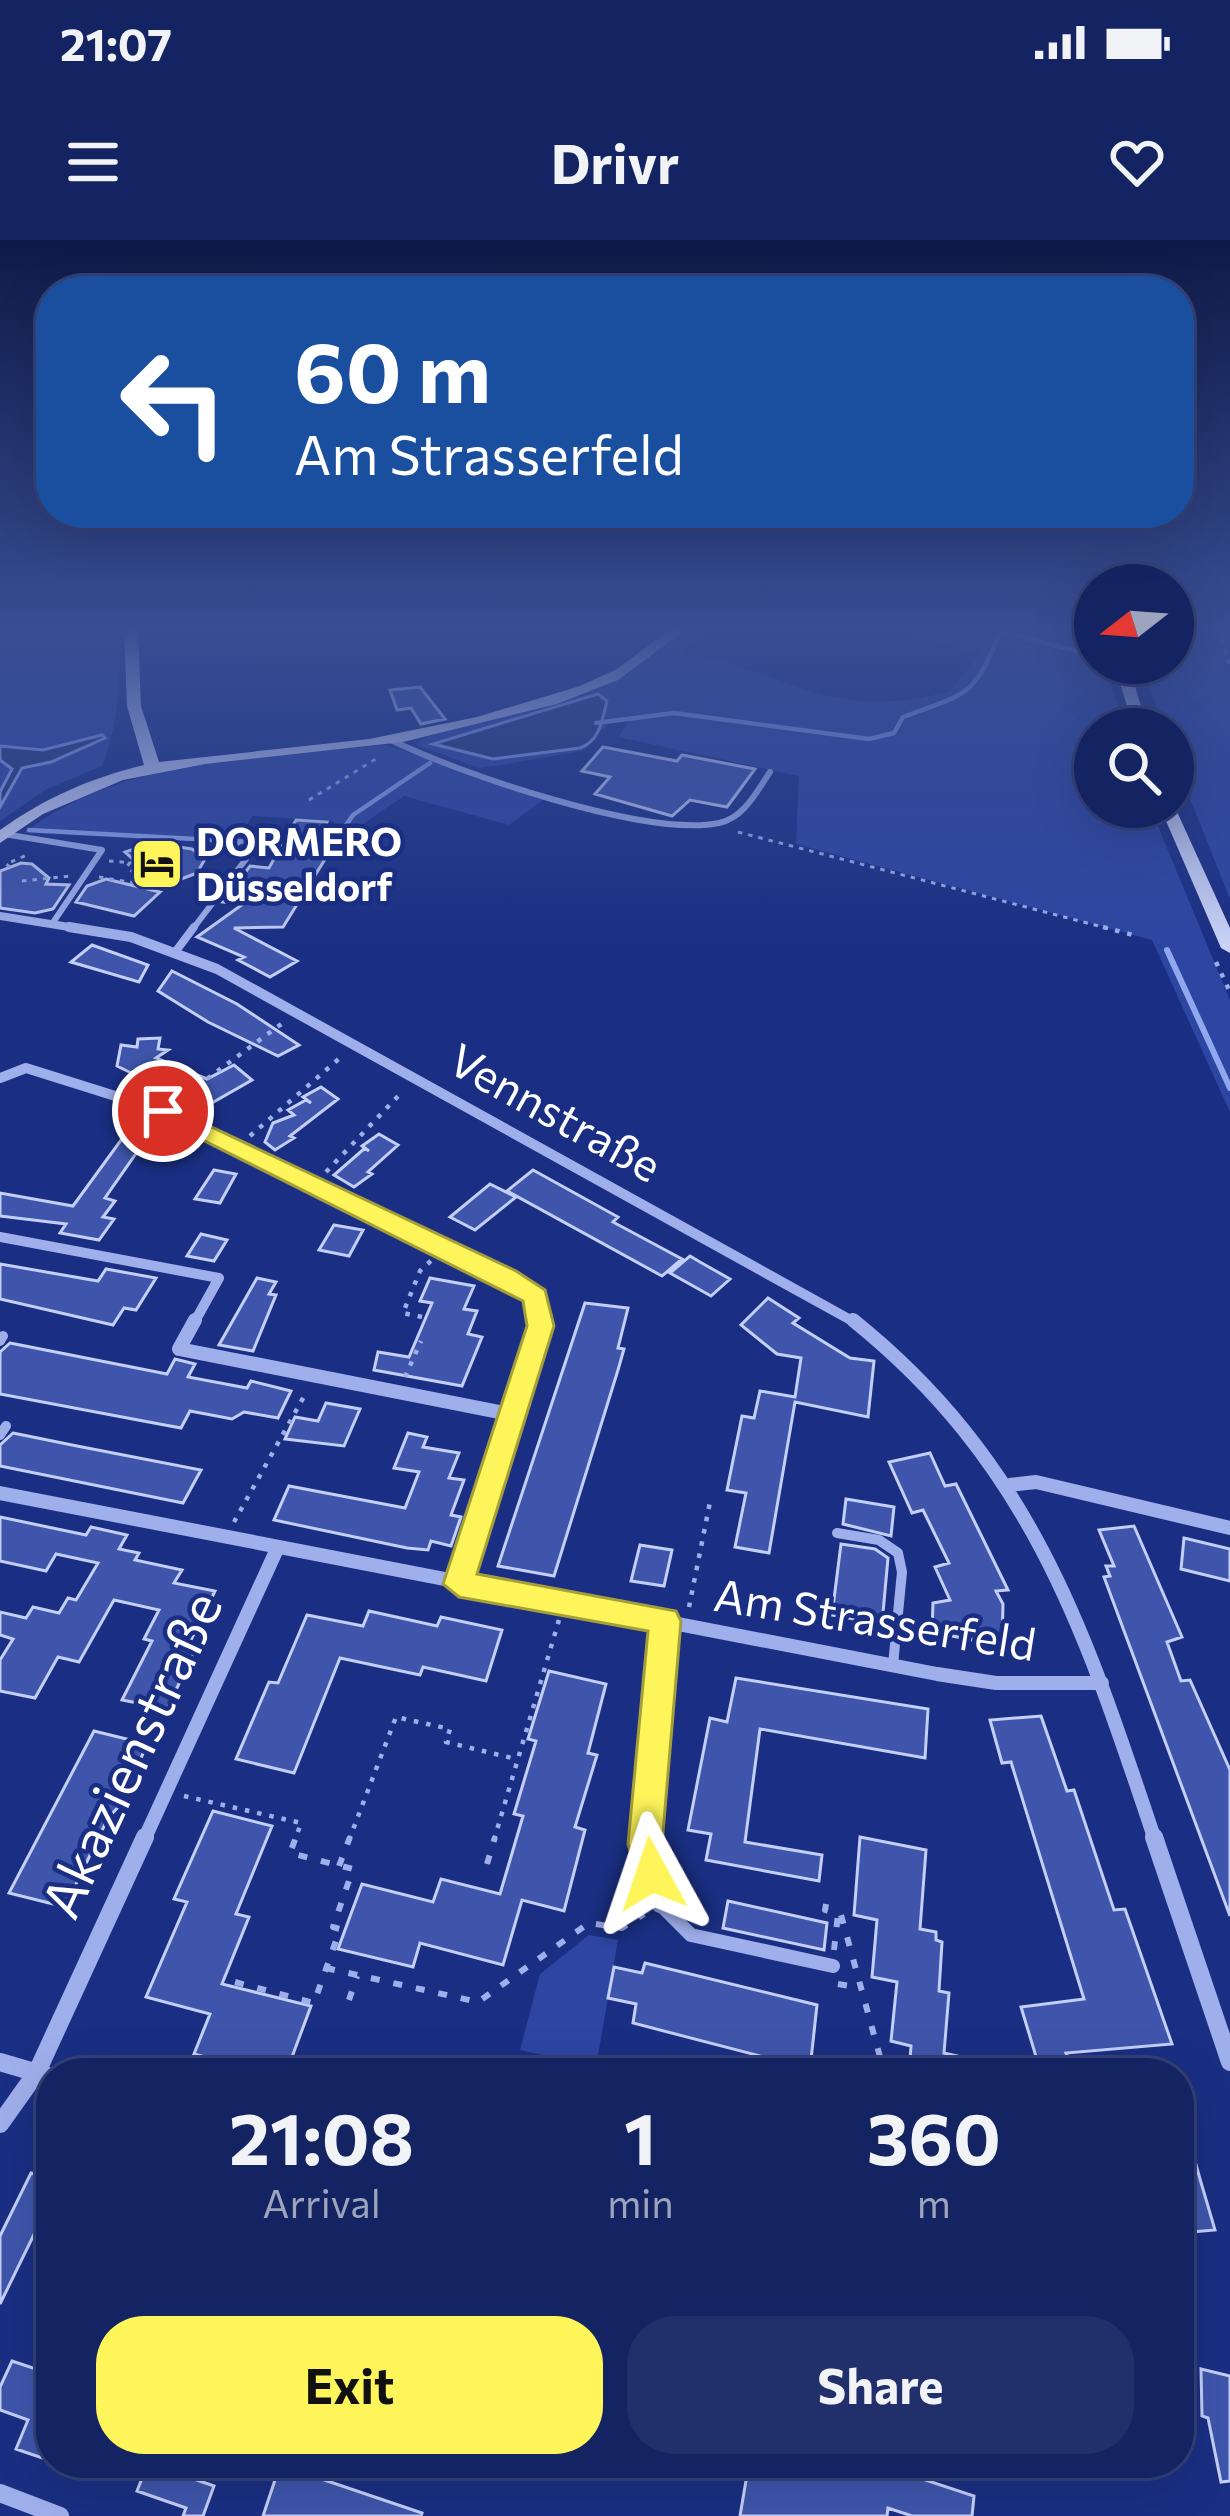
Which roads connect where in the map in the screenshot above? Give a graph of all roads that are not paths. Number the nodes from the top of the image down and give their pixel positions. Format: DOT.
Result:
graph roads {
  1 [pos="131,735"];
  2 [pos="143,735"];
  3 [pos="419,735"];
  4 [pos="395,742"];
  5 [pos="152,766"];
  6 [pos="128,771"];
  7 [pos="770,772"];
  8 [pos="1177,828"];
  9 [pos="2,836"];
  10 [pos="246,859"];
  11 [pos="0,916"];
  12 [pos="60,925"];
  13 [pos="1230,948"];
  14 [pos="176,951"];
  15 [pos="0,1078"];
  16 [pos="0,1237"];
  17 [pos="515,1415"];
  18 [pos="1010,1485"];
  19 [pos="0,1493"];
  20 [pos="1230,1528"];
  21 [pos="837,1533"];
  22 [pos="277,1549"];
  23 [pos="459,1584"];
  24 [pos="665,1621"];
  25 [pos="893,1665"];
  26 [pos="1102,1684"];
  27 [pos="660,1904"];
  28 [pos="833,1966"];
  29 [pos="51,2058"];
  30 [pos="0,2062"];
  31 [pos="1230,2062"];
  32 [pos="36,2072"];
  33 [pos="36,2083"];
  34 [pos="0,2124"];
  35 [pos="0,2493"];
  36 [pos="60,2516"];
  1 -- 6 [label="main road"];
  2 -- 5 [label="main road"];
  3 -- 4 [label="main road"];
  4 -- 5 [label="main road"];
  4 -- 7 [label="lane"];
  5 -- 6 [label="main road"];
  6 -- 9 [label="main road"];
  8 -- 13 [label="main road"];
  9 -- 12 [label="lane"];
  10 -- 14 [label="lane"];
  11 -- 12 [label="street, Vennstraße"];
  12 -- 14 [label="street, Vennstraße"];
  14 -- 18 [label="street, Vennstraße"];
  15 -- 17 [label="street"];
  16 -- 17 [label="street"];
  17 -- 23 [label="street"];
  18 -- 20 [label="street"];
  18 -- 26 [label="street, Vennstraße"];
  19 -- 22 [label="street, Am Strasserfeld"];
  21 -- 25 [label="lane"];
  22 -- 23 [label="street, Am Strasserfeld"];
  22 -- 29 [label="street, Akazienstraße"];
  23 -- 24 [label="street, Am Strasserfeld"];
  24 -- 25 [label="street, Am Strasserfeld"];
  24 -- 27 [label="street"];
  25 -- 26 [label="street, Am Strasserfeld"];
  26 -- 31 [label="street, Vennstraße"];
  27 -- 28 [label="lane"];
  30 -- 32 [label="street"];
  33 -- 34 [label="street, Akazienstraße"];
  35 -- 36 [label="street"];
}
